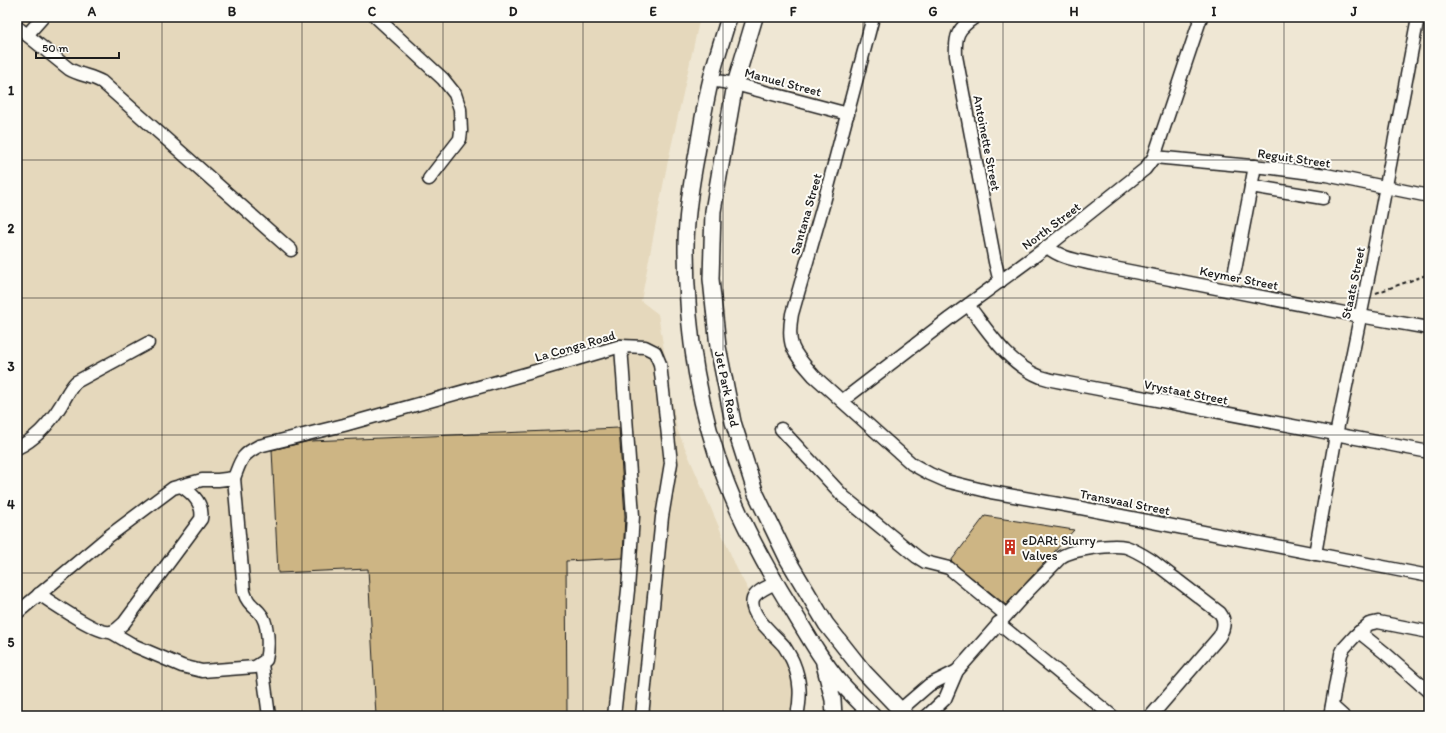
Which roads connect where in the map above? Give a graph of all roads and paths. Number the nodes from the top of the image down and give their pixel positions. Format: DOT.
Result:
graph roads {
  1 [pos="43,17"];
  2 [pos="376,17"];
  3 [pos="729,17"];
  4 [pos="755,17"];
  5 [pos="873,17"];
  6 [pos="975,17"];
  7 [pos="1201,17"];
  8 [pos="1418,17"];
  9 [pos="17,27"];
  10 [pos="27,35"];
  11 [pos="711,80"];
  12 [pos="735,84"];
  13 [pos="848,114"];
  14 [pos="1154,157"];
  15 [pos="1254,166"];
  16 [pos="429,179"];
  17 [pos="1251,186"];
  18 [pos="1386,187"];
  19 [pos="1429,196"];
  20 [pos="1323,198"];
  21 [pos="1047,247"];
  22 [pos="291,250"];
  23 [pos="1235,270"];
  24 [pos="1429,274"];
  25 [pos="1000,282"];
  26 [pos="1364,298"];
  27 [pos="968,305"];
  28 [pos="1360,316"];
  29 [pos="1429,328"];
  30 [pos="148,343"];
  31 [pos="621,346"];
  32 [pos="842,401"];
  33 [pos="781,429"];
  34 [pos="1336,435"];
  35 [pos="17,448"];
  36 [pos="1429,452"];
  37 [pos="234,478"];
  38 [pos="181,486"];
  39 [pos="1315,554"];
  40 [pos="1429,576"];
  41 [pos="775,583"];
  42 [pos="39,594"];
  43 [pos="17,613"];
  44 [pos="1002,619"];
  45 [pos="111,632"];
  46 [pos="1359,632"];
  47 [pos="1429,632"];
  48 [pos="822,659"];
  49 [pos="262,664"];
  50 [pos="957,671"];
  51 [pos="1429,692"];
  52 [pos="1331,711"];
  53 [pos="900,714"];
  54 [pos="269,716"];
  55 [pos="614,716"];
  56 [pos="642,716"];
  57 [pos="797,716"];
  58 [pos="834,716"];
  59 [pos="873,716"];
  60 [pos="927,716"];
  61 [pos="1112,716"];
  62 [pos="1151,716"];
  63 [pos="1343,716"];
  1 -- 10 [label="street"];
  2 -- 16 [label="street"];
  3 -- 11 [label="main road, Jet Park Road"];
  4 -- 12 [label="main road, Jet Park Road"];
  5 -- 13 [label="street, Santana Street"];
  6 -- 25 [label="street, Antoinette Street"];
  7 -- 14 [label="street, North Street"];
  8 -- 18 [label="street, Staats Street"];
  9 -- 10 [label="street"];
  10 -- 22 [label="street"];
  11 -- 12 [label="street, Manuel Street"];
  11 -- 41 [label="main road, Jet Park Road"];
  12 -- 13 [label="street, Manuel Street"];
  12 -- 53 [label="main road, Jet Park Road"];
  13 -- 32 [label="street, Santana Street"];
  14 -- 15 [label="street, Reguit Street"];
  14 -- 21 [label="street, North Street"];
  15 -- 17 [label="street"];
  15 -- 18 [label="street, Reguit Street"];
  17 -- 20 [label="street"];
  17 -- 23 [label="street"];
  18 -- 19 [label="street, Reguit Street"];
  18 -- 26 [label="street, Staats Street"];
  21 -- 25 [label="street, North Street"];
  21 -- 28 [label="street, Keymer Street"];
  24 -- 26 [label="path"];
  25 -- 27 [label="street, North Street"];
  26 -- 28 [label="street, Staats Street"];
  27 -- 32 [label="street, North Street"];
  27 -- 34 [label="street, Vrystaat Street"];
  28 -- 29 [label="street, Keymer Street"];
  28 -- 34 [label="street, Staats Street"];
  30 -- 35 [label="street"];
  31 -- 37 [label="street, La Conga Road"];
  31 -- 55 [label="street"];
  31 -- 56 [label="street, La Conga Road"];
  32 -- 39 [label="street, Transvaal Street"];
  33 -- 44 [label="street"];
  34 -- 36 [label="street, Vrystaat Street"];
  34 -- 39 [label="street, Staats Street"];
  37 -- 38 [label="street"];
  37 -- 49 [label="street"];
  38 -- 42 [label="street"];
  38 -- 45 [label="street"];
  39 -- 40 [label="street, Transvaal Street"];
  41 -- 48 [label="main road, Jet Park Road"];
  41 -- 57 [label="street"];
  42 -- 43 [label="street"];
  42 -- 45 [label="street"];
  44 -- 50 [label="street"];
  44 -- 61 [label="street"];
  44 -- 62 [label="street"];
  45 -- 49 [label="street"];
  46 -- 47 [label="street"];
  46 -- 51 [label="street"];
  46 -- 52 [label="street"];
  48 -- 58 [label="main road"];
  48 -- 59 [label="main road, Jet Park Road"];
  49 -- 54 [label="street"];
  50 -- 53 [label="street"];
  50 -- 60 [label="street"];
  52 -- 63 [label="street"];
}
